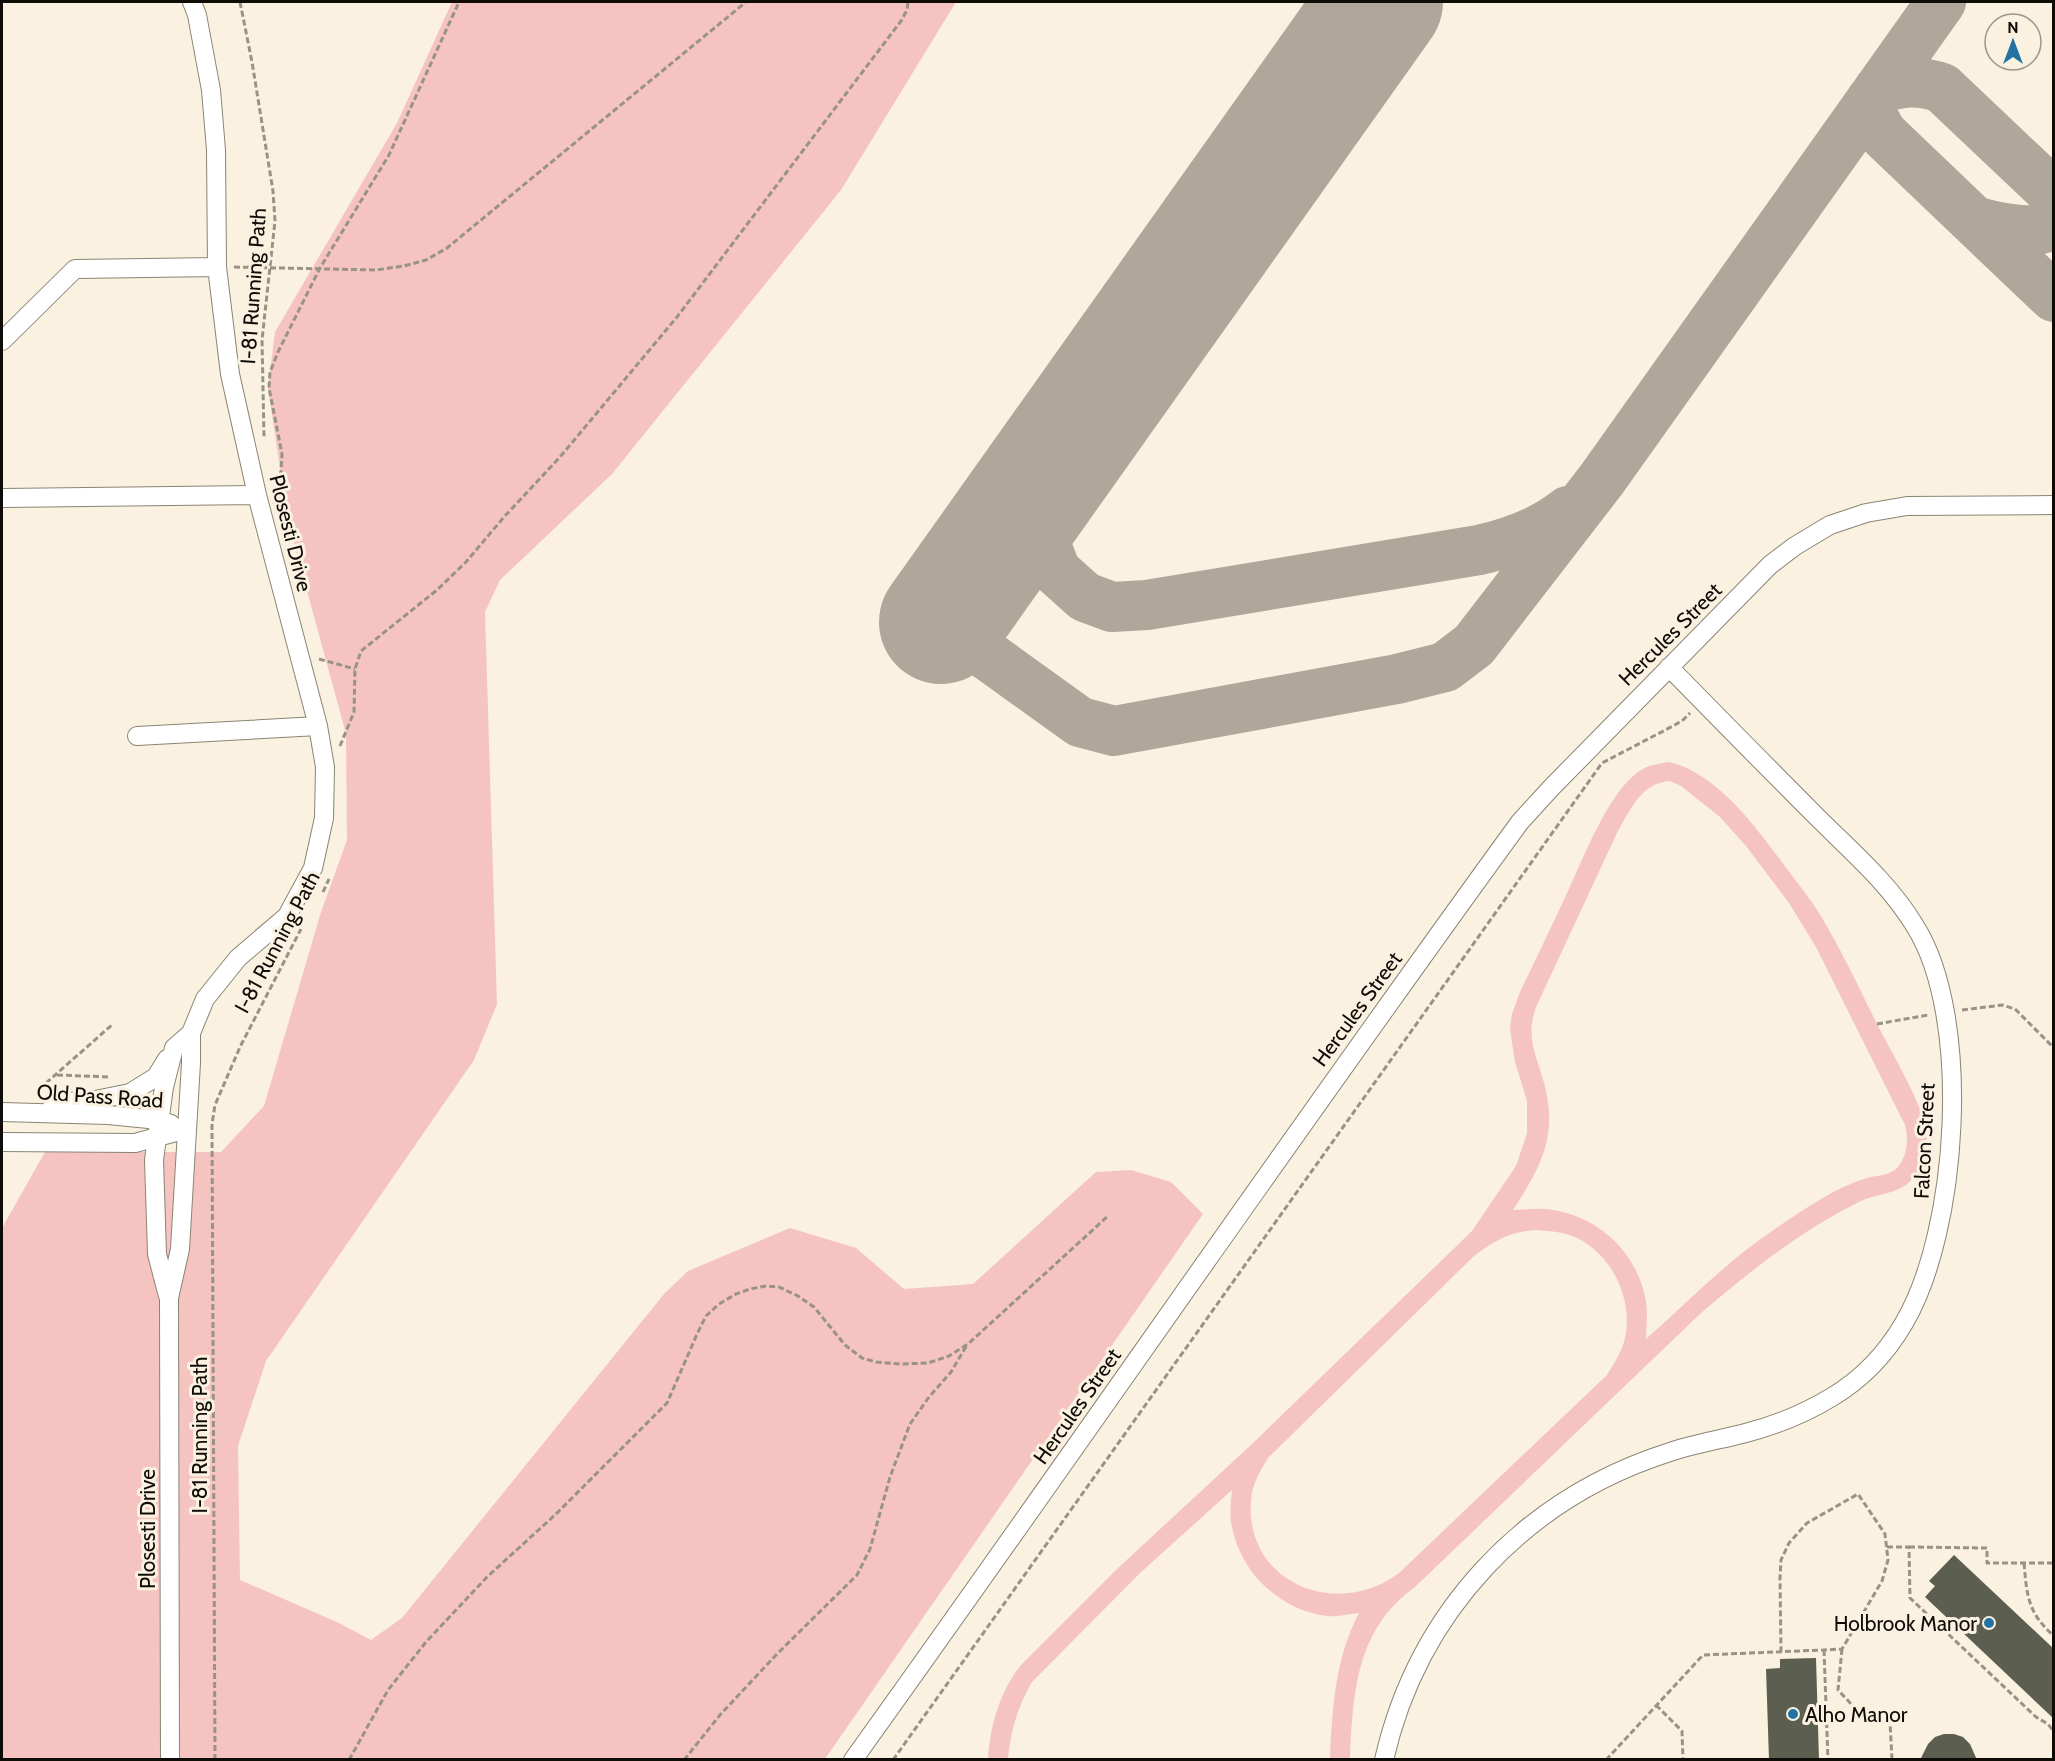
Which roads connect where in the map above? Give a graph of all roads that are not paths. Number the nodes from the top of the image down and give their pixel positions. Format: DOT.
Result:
graph roads {
  1 [pos="192,2"];
  2 [pos="217,267"];
  3 [pos="2,341"];
  4 [pos="257,495"];
  5 [pos="2,498"];
  6 [pos="2054,505"];
  7 [pos="1669,667"];
  8 [pos="318,726"];
  9 [pos="137,736"];
  10 [pos="191,1033"];
  11 [pos="174,1048"];
  12 [pos="2,1112"];
  13 [pos="36,1113"];
  14 [pos="158,1129"];
  15 [pos="187,1129"];
  16 [pos="2,1142"];
  17 [pos="169,1298"];
  18 [pos="170,1760"];
  19 [pos="853,1760"];
  20 [pos="1384,1760"];
  1 -- 2 [label="street, Plosesti Drive"];
  2 -- 3 [label="street"];
  2 -- 4 [label="street, Plosesti Drive"];
  4 -- 5 [label="street"];
  4 -- 8 [label="street, Plosesti Drive"];
  6 -- 7 [label="street, Hercules Street"];
  7 -- 19 [label="street, Hercules Street"];
  7 -- 20 [label="street, Falcon Street"];
  8 -- 9 [label="street"];
  8 -- 10 [label="street, Plosesti Drive"];
  10 -- 11 [label="street, Plosesti Drive"];
  10 -- 15 [label="street, Plosesti Drive"];
  11 -- 13 [label="street"];
  11 -- 14 [label="street, Plosesti Drive"];
  12 -- 13 [label="street, Old Pass Road"];
  13 -- 14 [label="street, Old Pass Road"];
  14 -- 15 [label="street, Old Pass Road"];
  14 -- 16 [label="street, Old Pass Road"];
  14 -- 17 [label="street, Plosesti Drive"];
  15 -- 17 [label="street, Plosesti Drive"];
  17 -- 18 [label="street, Plosesti Drive"];
}
